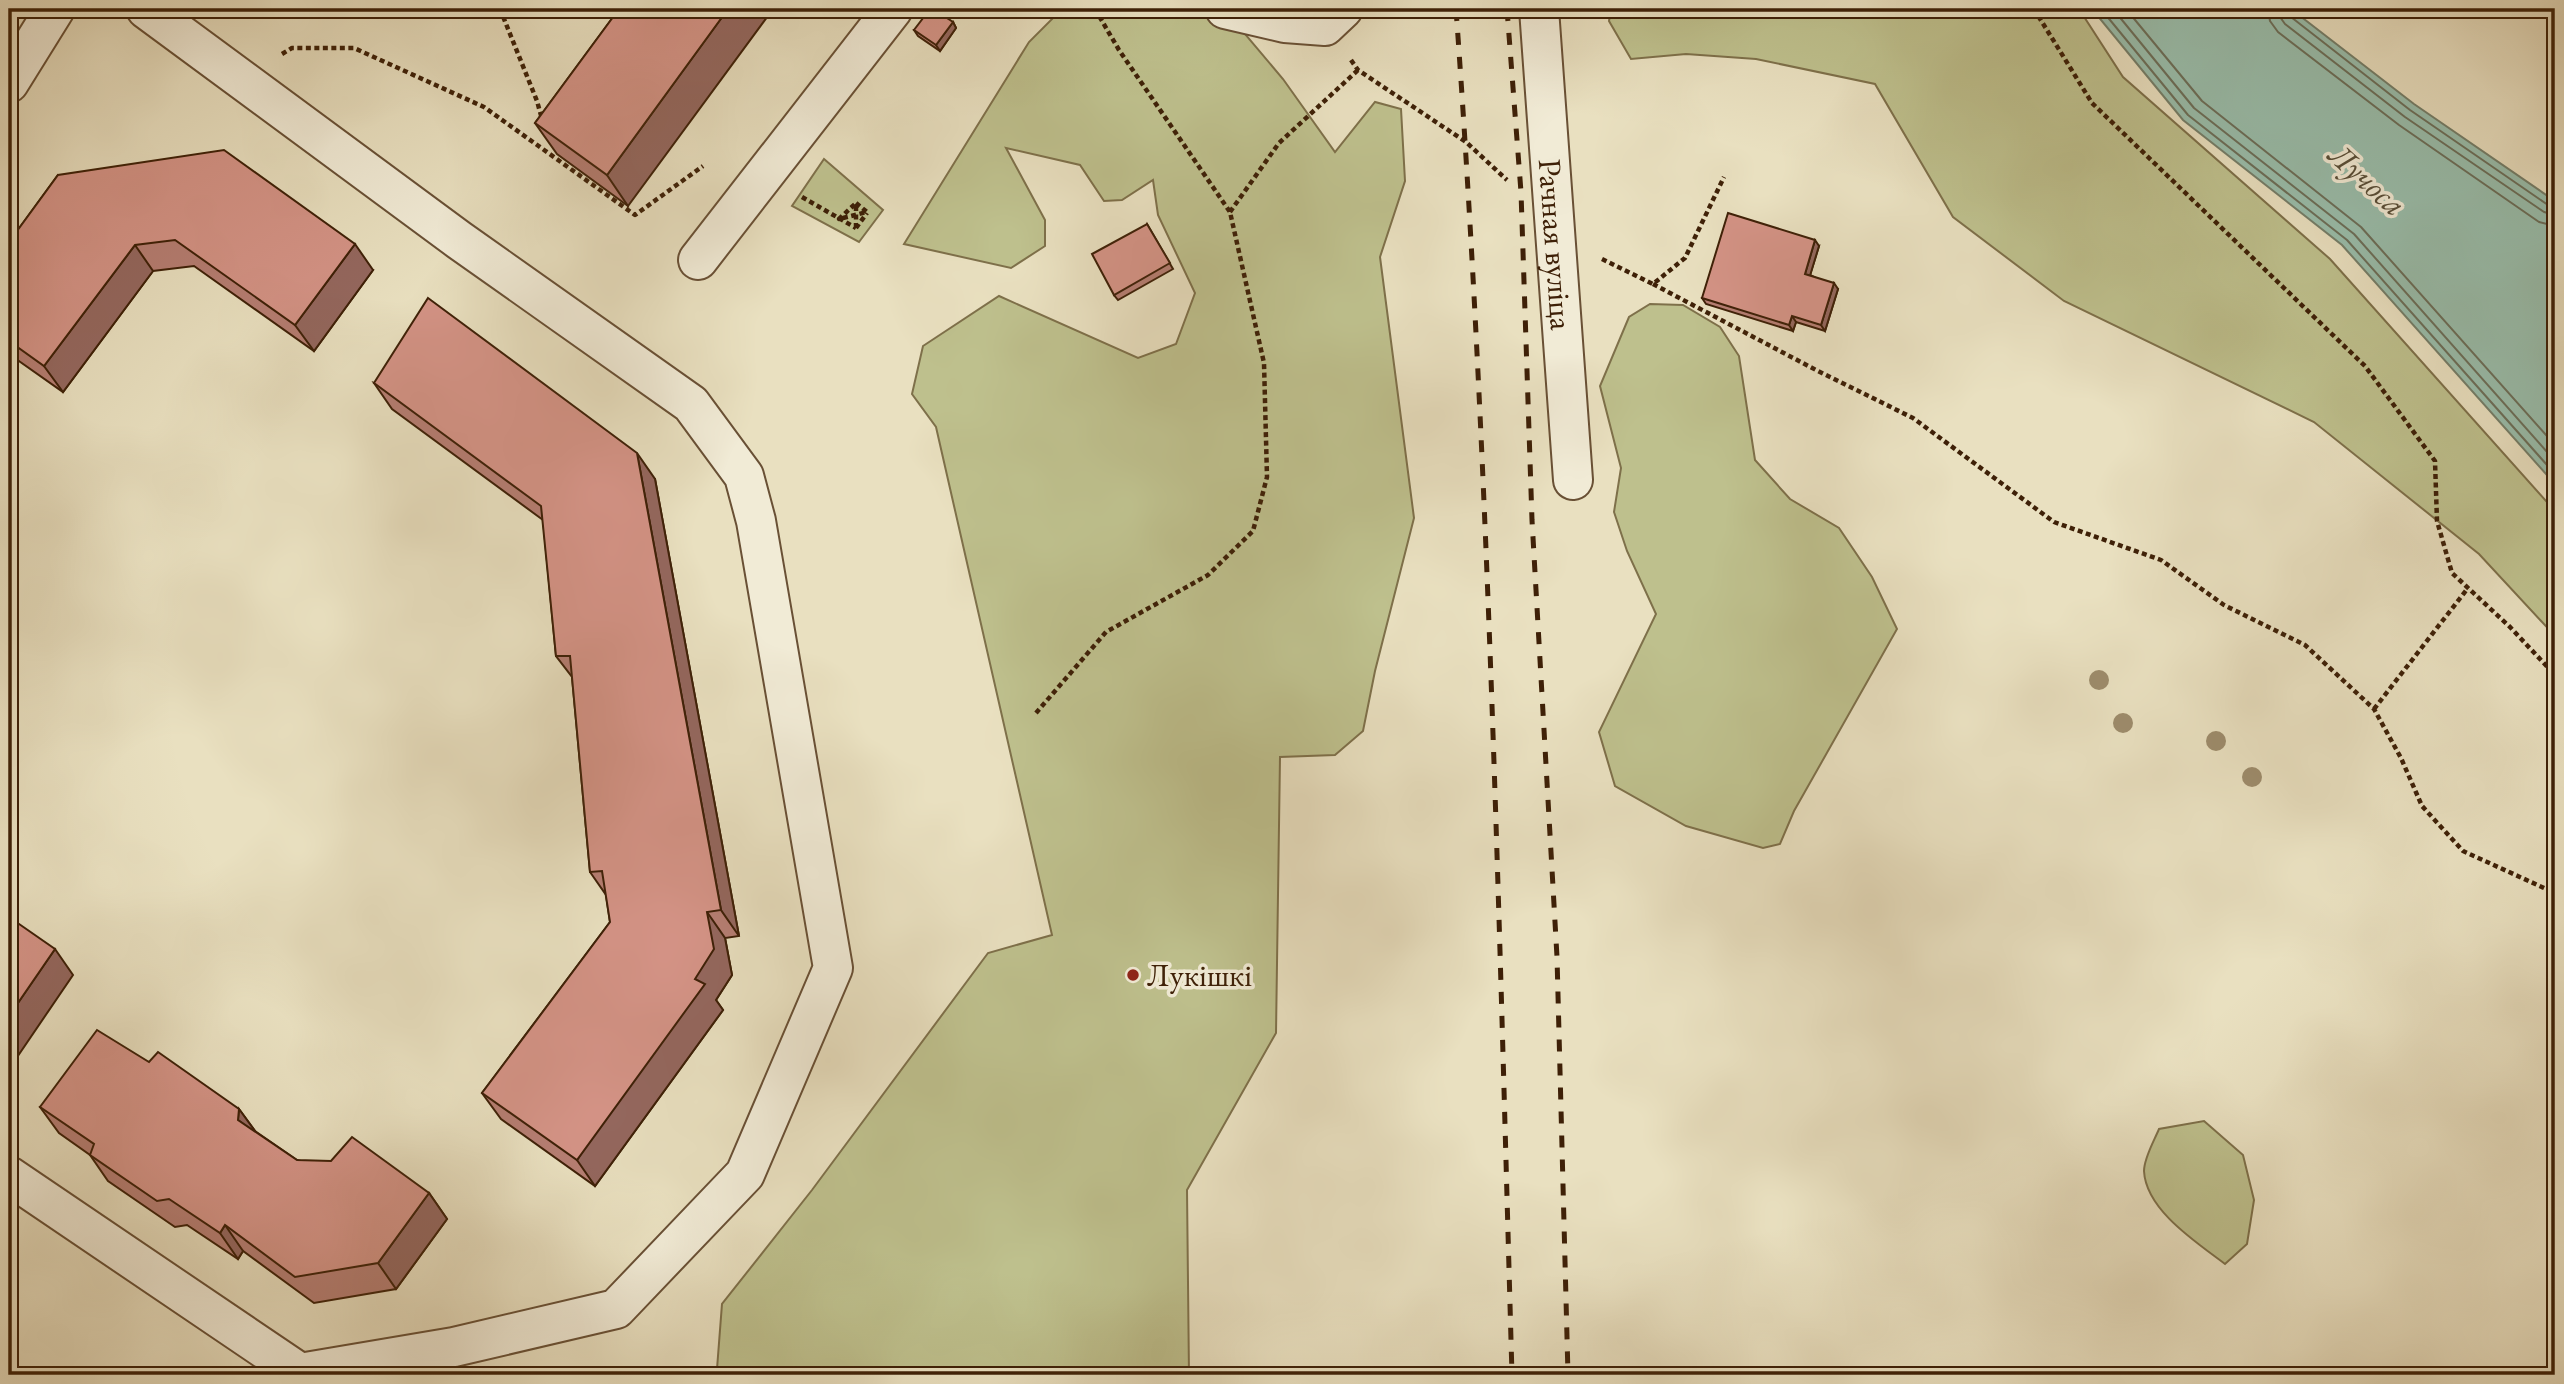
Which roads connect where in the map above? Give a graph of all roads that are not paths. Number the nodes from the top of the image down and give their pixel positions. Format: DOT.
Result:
graph roads {
  1 [pos="55,9"];
  2 [pos="146,9"];
  3 [pos="893,9"];
  4 [pos="1225,9"];
  5 [pos="1539,9"];
  6 [pos="1334,17"];
  7 [pos="9,83"];
  8 [pos="698,260"];
  9 [pos="1573,480"];
  10 [pos="9,1176"];
  1 -- 7 [label="street"];
  2 -- 10 [label="street"];
  3 -- 8 [label="street"];
  4 -- 6 [label="street"];
  5 -- 9 [label="street, Рачная вуліца"];
}
